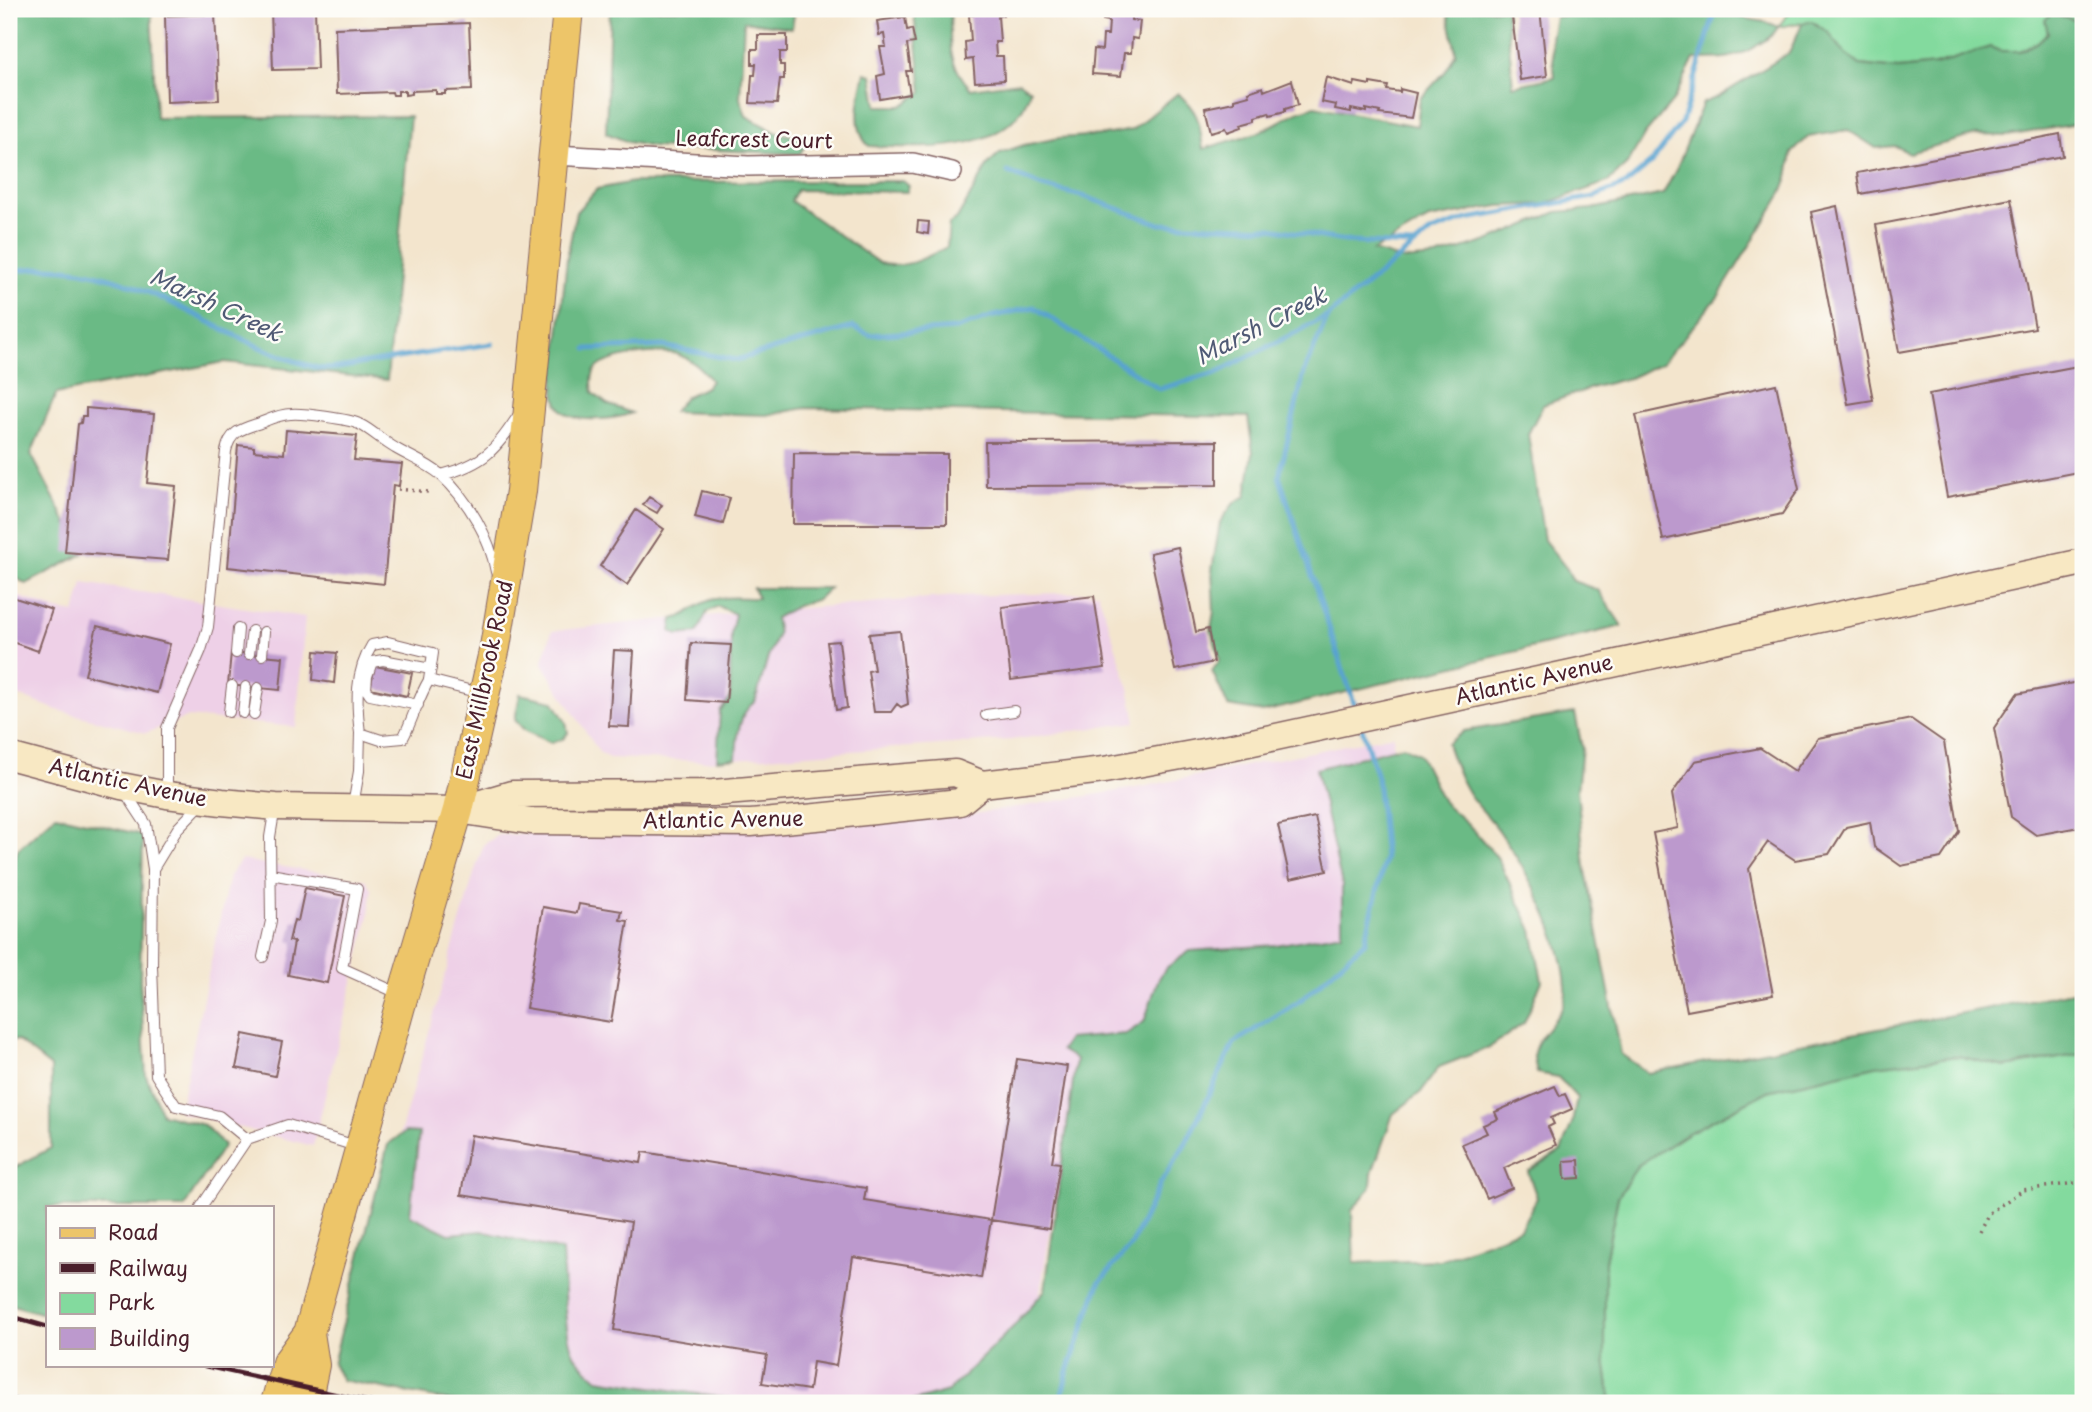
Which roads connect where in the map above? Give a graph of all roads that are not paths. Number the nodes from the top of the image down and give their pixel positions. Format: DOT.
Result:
graph roads {
  1 [pos="568,9"];
  2 [pos="555,155"];
  3 [pos="951,172"];
  4 [pos="531,397"];
  5 [pos="441,475"];
  6 [pos="2083,562"];
  7 [pos="503,598"];
  8 [pos="238,629"];
  9 [pos="252,631"];
  10 [pos="264,632"];
  11 [pos="236,653"];
  12 [pos="249,654"];
  13 [pos="262,655"];
  14 [pos="430,675"];
  15 [pos="232,686"];
  16 [pos="246,687"];
  17 [pos="258,688"];
  18 [pos="484,694"];
  19 [pos="418,705"];
  20 [pos="1014,711"];
  21 [pos="229,712"];
  22 [pos="243,713"];
  23 [pos="254,714"];
  24 [pos="986,715"];
  25 [pos="360,733"];
  26 [pos="9,756"];
  27 [pos="121,786"];
  28 [pos="167,795"];
  29 [pos="205,800"];
  30 [pos="276,807"];
  31 [pos="353,807"];
  32 [pos="458,810"];
  33 [pos="153,869"];
  34 [pos="270,874"];
  35 [pos="263,957"];
  36 [pos="403,995"];
  37 [pos="247,1139"];
  38 [pos="360,1147"];
  39 [pos="202,1206"];
  40 [pos="309,1333"];
  41 [pos="276,1403"];
  42 [pos="306,1403"];
  1 -- 2 [label="main road, East Millbrook Road"];
  2 -- 3 [label="street, Leafcrest Court"];
  2 -- 4 [label="main road, East Millbrook Road"];
  4 -- 5 [label="lane"];
  4 -- 7 [label="main road, East Millbrook Road"];
  5 -- 7 [label="lane"];
  5 -- 28 [label="lane"];
  6 -- 32 [label="main road, Atlantic Avenue"];
  7 -- 18 [label="main road, East Millbrook Road"];
  8 -- 11 [label="lane"];
  9 -- 12 [label="lane"];
  10 -- 13 [label="lane"];
  14 -- 18 [label="lane"];
  14 -- 19 [label="lane"];
  14 -- 19 [label="lane"];
  14 -- 25 [label="lane"];
  15 -- 21 [label="lane"];
  16 -- 22 [label="lane"];
  17 -- 23 [label="lane"];
  18 -- 32 [label="main road, East Millbrook Road"];
  19 -- 25 [label="lane"];
  20 -- 24 [label="lane"];
  25 -- 31 [label="lane"];
  26 -- 27 [label="main road, Atlantic Avenue"];
  27 -- 28 [label="main road, Atlantic Avenue"];
  27 -- 33 [label="lane"];
  28 -- 29 [label="main road, Atlantic Avenue"];
  29 -- 30 [label="main road, Atlantic Avenue"];
  29 -- 33 [label="lane"];
  30 -- 31 [label="main road, Atlantic Avenue"];
  30 -- 34 [label="lane"];
  31 -- 32 [label="main road, Atlantic Avenue"];
  32 -- 36 [label="main road, East Millbrook Road"];
  33 -- 37 [label="lane"];
  34 -- 35 [label="lane"];
  34 -- 36 [label="lane"];
  36 -- 38 [label="main road, East Millbrook Road"];
  37 -- 38 [label="lane"];
  37 -- 39 [label="lane"];
  38 -- 40 [label="main road, East Millbrook Road"];
  40 -- 41 [label="main road, East Millbrook Road"];
  40 -- 42 [label="main road, East Millbrook Road"];
}
